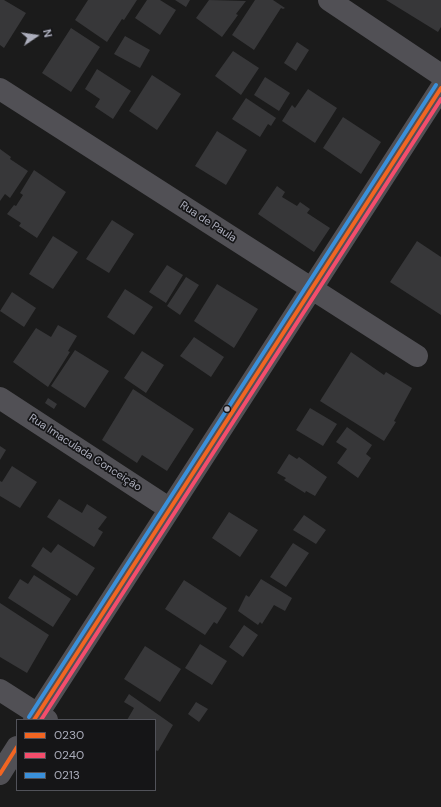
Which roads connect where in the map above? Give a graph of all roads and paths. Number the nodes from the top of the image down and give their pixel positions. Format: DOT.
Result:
graph roads {
  1 [pos="329,0"];
  2 [pos="441,75"];
  3 [pos="441,88"];
  4 [pos="0,89"];
  5 [pos="312,289"];
  6 [pos="417,356"];
  7 [pos="0,398"];
  8 [pos="170,509"];
  9 [pos="0,690"];
  10 [pos="40,718"];
  11 [pos="16,749"];
  12 [pos="0,774"];
  1 -- 2 [label="street"];
  3 -- 5 [label="street"];
  4 -- 5 [label="street, Rua de Paula"];
  5 -- 6 [label="street, Rua de Paula"];
  5 -- 8 [label="street"];
  7 -- 8 [label="street, Rua Imaculada Conceição"];
  8 -- 10 [label="street"];
  9 -- 10 [label="street"];
  11 -- 12 [label="street"];
}
